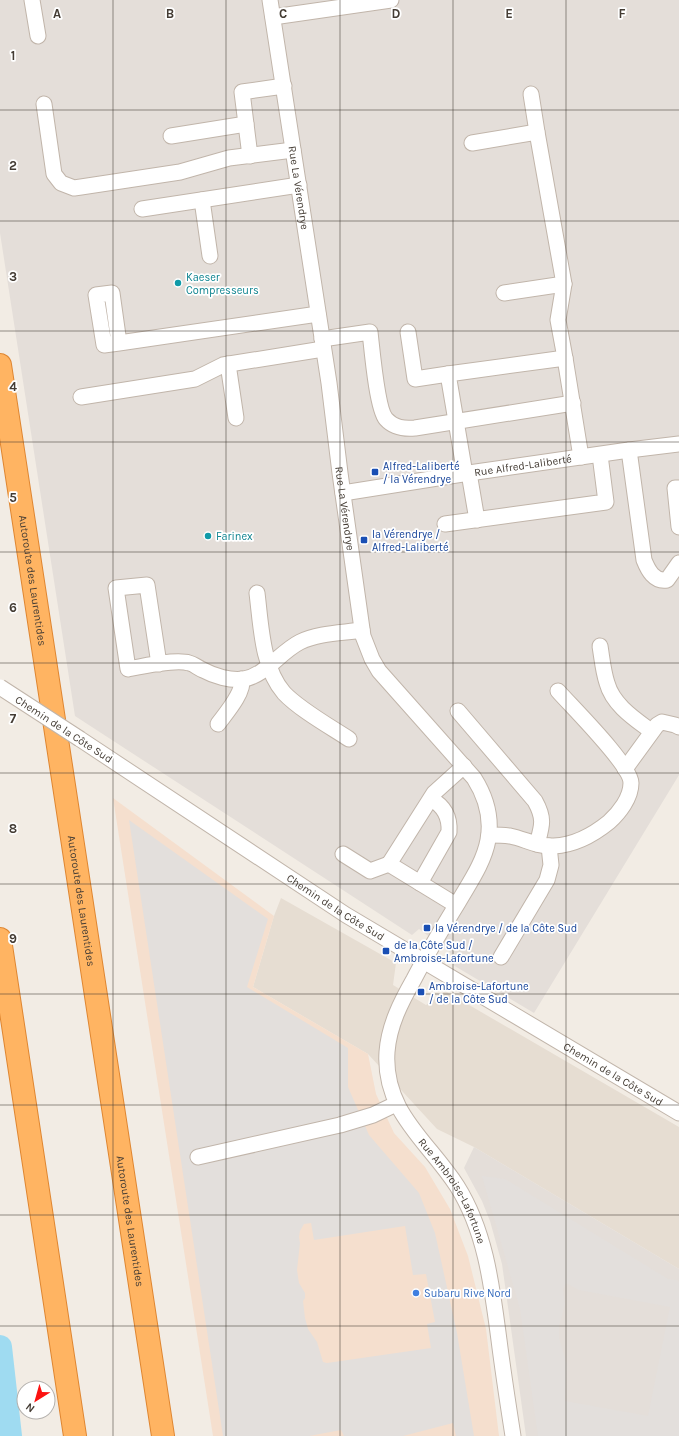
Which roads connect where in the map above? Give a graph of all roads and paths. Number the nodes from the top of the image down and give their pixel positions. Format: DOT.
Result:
graph roads {
  1 [pos="32,0"];
  2 [pos="270,0"];
  3 [pos="391,0"];
  4 [pos="273,17"];
  5 [pos="38,36"];
  6 [pos="284,86"];
  7 [pos="531,94"];
  8 [pos="44,104"];
  9 [pos="246,124"];
  10 [pos="537,132"];
  11 [pos="171,136"];
  12 [pos="472,142"];
  13 [pos="293,150"];
  14 [pos="250,156"];
  15 [pos="299,185"];
  16 [pos="202,200"];
  17 [pos="142,209"];
  18 [pos="210,256"];
  19 [pos="564,284"];
  20 [pos="504,293"];
  21 [pos="318,314"];
  22 [pos="408,332"];
  23 [pos="120,343"];
  24 [pos="323,344"];
  25 [pos="566,358"];
  26 [pos="228,364"];
  27 [pos="0,365"];
  28 [pos="448,374"];
  29 [pos="81,397"];
  30 [pos="573,403"];
  31 [pos="236,418"];
  32 [pos="456,421"];
  33 [pos="679,444"];
  34 [pos="629,450"];
  35 [pos="600,455"];
  36 [pos="581,457"];
  37 [pos="467,473"];
  38 [pos="679,488"];
  39 [pos="342,493"];
  40 [pos="476,520"];
  41 [pos="445,524"];
  42 [pos="679,527"];
  43 [pos="679,563"];
  44 [pos="257,593"];
  45 [pos="362,630"];
  46 [pos="600,646"];
  47 [pos="159,664"];
  48 [pos="269,664"];
  49 [pos="242,679"];
  50 [pos="0,687"];
  51 [pos="558,691"];
  52 [pos="458,711"];
  53 [pos="218,724"];
  54 [pos="679,727"];
  55 [pos="651,731"];
  56 [pos="349,740"];
  57 [pos="464,766"];
  58 [pos="625,769"];
  59 [pos="431,799"];
  60 [pos="489,835"];
  61 [pos="543,845"];
  62 [pos="343,854"];
  63 [pos="390,864"];
  64 [pos="420,883"];
  65 [pos="456,905"];
  66 [pos="0,939"];
  67 [pos="501,957"];
  68 [pos="423,961"];
  69 [pos="396,1104"];
  70 [pos="679,1114"];
  71 [pos="198,1157"];
  72 [pos="75,1436"];
  73 [pos="163,1436"];
  74 [pos="513,1436"];
  1 -- 5 [label="street"];
  2 -- 4 [label="street, Rue La Vérendrye"];
  3 -- 4 [label="street"];
  4 -- 6 [label="street, Rue La Vérendrye"];
  6 -- 9 [label="street"];
  6 -- 13 [label="street, Rue La Vérendrye"];
  7 -- 10 [label="street"];
  8 -- 14 [label="street"];
  9 -- 11 [label="street"];
  9 -- 14 [label="street"];
  10 -- 12 [label="street"];
  10 -- 19 [label="street"];
  13 -- 14 [label="street"];
  13 -- 15 [label="street, Rue La Vérendrye"];
  15 -- 16 [label="street"];
  15 -- 21 [label="street, Rue La Vérendrye"];
  16 -- 17 [label="street"];
  16 -- 18 [label="street"];
  19 -- 20 [label="street"];
  19 -- 25 [label="street"];
  21 -- 23 [label="street"];
  21 -- 24 [label="street, Rue La Vérendrye"];
  22 -- 28 [label="street"];
  24 -- 26 [label="street"];
  24 -- 32 [label="street"];
  24 -- 39 [label="street, Rue La Vérendrye"];
  25 -- 28 [label="street"];
  25 -- 30 [label="street"];
  26 -- 29 [label="street"];
  26 -- 31 [label="street"];
  27 -- 73 [label="highway, Autoroute des Laurentides"];
  28 -- 32 [label="street"];
  30 -- 32 [label="street"];
  30 -- 36 [label="street"];
  32 -- 37 [label="street"];
  33 -- 34 [label="street, Rue Alfred-Laliberté"];
  34 -- 35 [label="street, Rue Alfred-Laliberté"];
  34 -- 43 [label="street"];
  35 -- 36 [label="street, Rue Alfred-Laliberté"];
  35 -- 40 [label="street"];
  36 -- 37 [label="street, Rue Alfred-Laliberté"];
  37 -- 39 [label="street, Rue Alfred-Laliberté"];
  37 -- 40 [label="street"];
  38 -- 42 [label="street"];
  39 -- 45 [label="street, Rue La Vérendrye"];
  40 -- 41 [label="street"];
  44 -- 48 [label="street"];
  45 -- 48 [label="street"];
  45 -- 57 [label="street, Rue La Vérendrye"];
  46 -- 55 [label="street"];
  47 -- 47 [label="street"];
  47 -- 49 [label="street"];
  48 -- 49 [label="street"];
  48 -- 56 [label="street"];
  49 -- 53 [label="street"];
  50 -- 68 [label="street, Chemin de la Côte Sud, bridge"];
  51 -- 58 [label="street"];
  52 -- 61 [label="street"];
  54 -- 55 [label="street"];
  55 -- 58 [label="street"];
  57 -- 59 [label="street"];
  57 -- 60 [label="street, Rue La Vérendrye"];
  58 -- 61 [label="street"];
  59 -- 63 [label="street"];
  59 -- 64 [label="street"];
  60 -- 61 [label="street"];
  60 -- 65 [label="street, Rue La Vérendrye"];
  61 -- 67 [label="street"];
  62 -- 63 [label="street"];
  63 -- 64 [label="street"];
  64 -- 65 [label="street"];
  65 -- 68 [label="street, Rue La Vérendrye"];
  66 -- 72 [label="highway"];
  68 -- 69 [label="street, Rue Ambroise-Lafortune"];
  68 -- 70 [label="street, Chemin de la Côte Sud"];
  69 -- 71 [label="street"];
  69 -- 74 [label="street, Rue Ambroise-Lafortune"];
}
